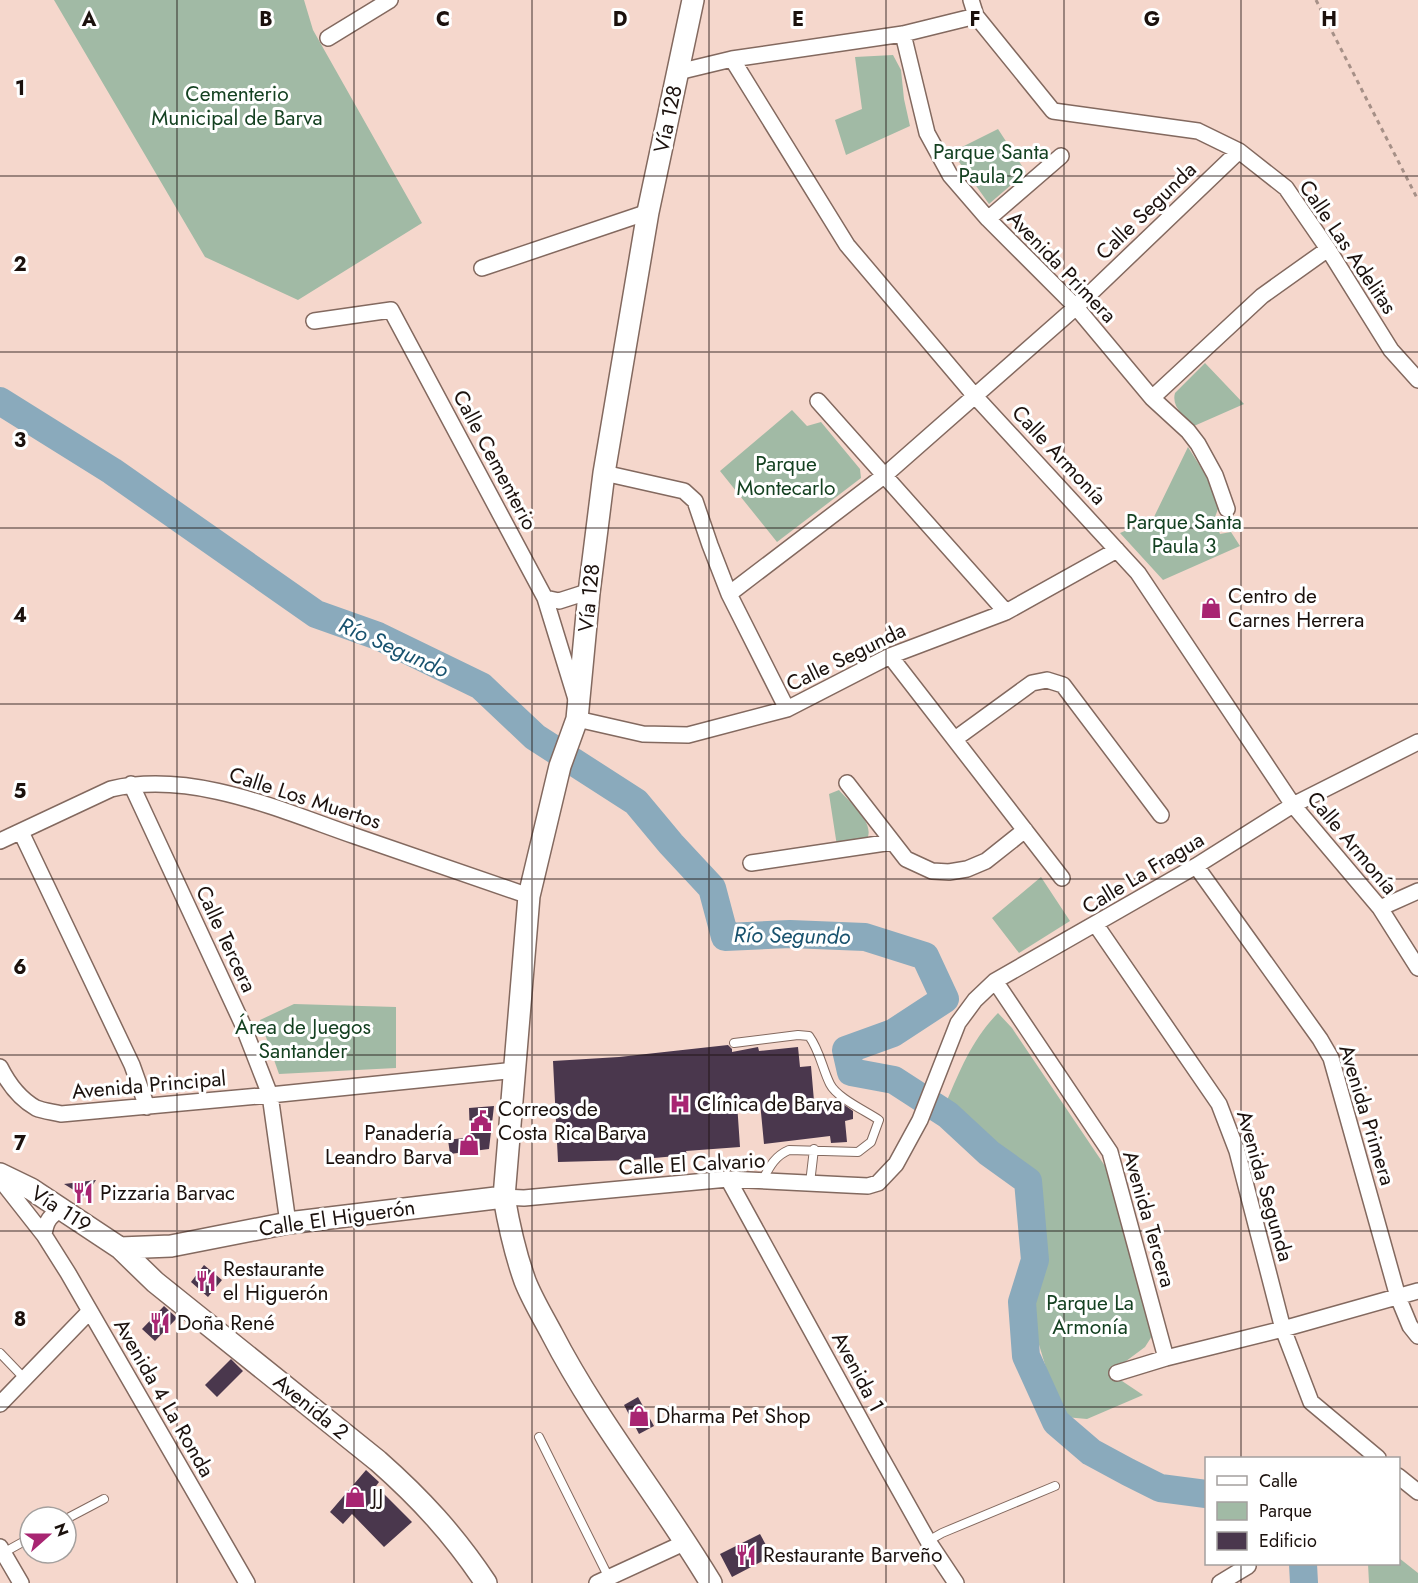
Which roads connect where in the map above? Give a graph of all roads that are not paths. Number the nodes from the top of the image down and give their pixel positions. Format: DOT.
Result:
graph roads {
  1 [pos="390,0"];
  2 [pos="693,0"];
  3 [pos="971,0"];
  4 [pos="976,16"];
  5 [pos="903,34"];
  6 [pos="328,38"];
  7 [pos="732,59"];
  8 [pos="678,72"];
  9 [pos="1239,151"];
  10 [pos="1061,156"];
  11 [pos="648,212"];
  12 [pos="988,219"];
  13 [pos="1328,249"];
  14 [pos="482,268"];
  15 [pos="1076,307"];
  16 [pos="314,321"];
  17 [pos="1418,380"];
  18 [pos="974,395"];
  19 [pos="1152,398"];
  20 [pos="818,400"];
  21 [pos="604,473"];
  22 [pos="885,475"];
  23 [pos="1227,509"];
  24 [pos="1117,550"];
  25 [pos="589,593"];
  26 [pos="729,594"];
  27 [pos="545,598"];
  28 [pos="1006,612"];
  29 [pos="891,656"];
  30 [pos="787,709"];
  31 [pos="576,719"];
  32 [pos="955,740"];
  33 [pos="1418,742"];
  34 [pos="847,783"];
  35 [pos="131,784"];
  36 [pos="1293,806"];
  37 [pos="1161,815"];
  38 [pos="1025,830"];
  39 [pos="21,832"];
  40 [pos="0,841"];
  41 [pos="892,842"];
  42 [pos="751,863"];
  43 [pos="1196,866"];
  44 [pos="1062,878"];
  45 [pos="1418,891"];
  46 [pos="529,896"];
  47 [pos="1380,908"];
  48 [pos="1096,925"];
  49 [pos="1418,968"];
  50 [pos="995,981"];
  51 [pos="735,1043"];
  52 [pos="0,1067"];
  53 [pos="516,1070"];
  54 [pos="270,1095"];
  55 [pos="147,1107"];
  56 [pos="920,1120"];
  57 [pos="813,1149"];
  58 [pos="0,1174"];
  59 [pos="0,1179"];
  60 [pos="728,1179"];
  61 [pos="763,1179"];
  62 [pos="810,1182"];
  63 [pos="504,1197"];
  64 [pos="62,1209"];
  65 [pos="288,1223"];
  66 [pos="44,1235"];
  67 [pos="171,1246"];
  68 [pos="120,1248"];
  69 [pos="155,1282"];
  70 [pos="1418,1291"];
  71 [pos="1398,1297"];
  72 [pos="89,1312"];
  73 [pos="1283,1329"];
  74 [pos="1418,1336"];
  75 [pos="0,1353"];
  76 [pos="1166,1358"];
  77 [pos="1117,1373"];
  78 [pos="24,1378"];
  79 [pos="0,1404"];
  80 [pos="539,1437"];
  81 [pos="1377,1457"];
  82 [pos="1400,1478"];
  83 [pos="1055,1486"];
  84 [pos="1418,1492"];
  85 [pos="104,1498"];
  86 [pos="78,1512"];
  87 [pos="928,1541"];
  88 [pos="686,1542"];
  89 [pos="18,1543"];
  90 [pos="1,1550"];
  91 [pos="1248,1566"];
  92 [pos="603,1580"];
  93 [pos="21,1583"];
  94 [pos="247,1583"];
  95 [pos="486,1583"];
  96 [pos="711,1583"];
  97 [pos="956,1583"];
  98 [pos="1220,1583"];
  1 -- 6 [label="street"];
  2 -- 8 [label="main road, Vía 128"];
  3 -- 4 [label="street, Calle Las Adelitas"];
  4 -- 5 [label="street"];
  4 -- 9 [label="street, Calle Las Adelitas"];
  5 -- 7 [label="street"];
  5 -- 12 [label="street, Avenida Primera"];
  7 -- 8 [label="street"];
  7 -- 18 [label="street, Calle Armonía"];
  8 -- 11 [label="main road, Vía 128"];
  9 -- 13 [label="street, Calle Las Adelitas"];
  9 -- 15 [label="street, Calle Segunda"];
  10 -- 12 [label="street"];
  11 -- 14 [label="street"];
  11 -- 21 [label="main road, Vía 128"];
  12 -- 15 [label="street, Avenida Primera"];
  13 -- 17 [label="street, Calle Las Adelitas"];
  13 -- 19 [label="street"];
  15 -- 18 [label="street, Calle Segunda"];
  15 -- 19 [label="street, Avenida Primera"];
  16 -- 27 [label="street, Calle Cementerio"];
  18 -- 22 [label="street, Calle Segunda"];
  18 -- 24 [label="street, Calle Armonía"];
  19 -- 23 [label="street, Avenida Primera"];
  20 -- 22 [label="street"];
  21 -- 25 [label="main road, Vía 128"];
  21 -- 26 [label="street"];
  22 -- 26 [label="street, Calle Segunda"];
  22 -- 28 [label="street"];
  24 -- 28 [label="street, Calle Segunda"];
  24 -- 36 [label="street, Calle Armonía"];
  25 -- 27 [label="street"];
  25 -- 31 [label="main road, Vía 128"];
  26 -- 30 [label="street"];
  27 -- 31 [label="street, Calle Cementerio"];
  28 -- 29 [label="street, Calle Segunda"];
  29 -- 30 [label="street, Calle Segunda"];
  29 -- 32 [label="street"];
  30 -- 31 [label="street, Calle Segunda"];
  31 -- 46 [label="main road, Vía 128"];
  32 -- 37 [label="street"];
  32 -- 38 [label="street"];
  33 -- 36 [label="street, Calle La Fragua"];
  34 -- 41 [label="street"];
  35 -- 39 [label="street, Calle Los Muertos"];
  35 -- 46 [label="street, Calle Los Muertos"];
  35 -- 54 [label="street, Calle Tercera"];
  36 -- 43 [label="street, Calle La Fragua"];
  36 -- 47 [label="street, Calle Armonía"];
  38 -- 41 [label="street"];
  38 -- 44 [label="street"];
  39 -- 40 [label="street, Calle Los Muertos"];
  39 -- 55 [label="street"];
  41 -- 42 [label="street"];
  43 -- 48 [label="street, Calle La Fragua"];
  43 -- 71 [label="street, Avenida Primera"];
  45 -- 47 [label="street"];
  46 -- 53 [label="main road, Vía 128"];
  47 -- 49 [label="street, Calle Armonía"];
  48 -- 50 [label="street, Calle La Fragua"];
  48 -- 73 [label="street, Avenida Segunda"];
  50 -- 56 [label="street, Calle La Fragua"];
  50 -- 76 [label="street, Avenida Tercera"];
  51 -- 57 [label="lane"];
  52 -- 55 [label="street, Avenida Principal"];
  53 -- 54 [label="street, Avenida Principal"];
  53 -- 63 [label="main road, Vía 128"];
  54 -- 55 [label="street, Avenida Principal"];
  54 -- 65 [label="street, Calle Tercera"];
  56 -- 62 [label="street, Calle El Calvario"];
  57 -- 61 [label="lane"];
  57 -- 62 [label="lane"];
  58 -- 64 [label="main road, Vía 119"];
  59 -- 66 [label="street, Avenida 4 La Ronda"];
  60 -- 61 [label="street, Calle El Calvario"];
  60 -- 63 [label="street, Calle El Calvario"];
  60 -- 87 [label="street, Avenida 1"];
  61 -- 62 [label="street, Calle El Calvario"];
  63 -- 65 [label="main road, Calle El Higuerón"];
  63 -- 88 [label="main road, Vía 128"];
  64 -- 66 [label="street"];
  64 -- 68 [label="main road, Vía 119"];
  65 -- 67 [label="main road, Calle El Higuerón"];
  66 -- 72 [label="street, Avenida 4 La Ronda"];
  67 -- 68 [label="main road, Calle El Higuerón"];
  67 -- 69 [label="main road"];
  68 -- 69 [label="main road, Avenida 2"];
  69 -- 95 [label="main road, Avenida 2"];
  70 -- 71 [label="street"];
  71 -- 73 [label="street"];
  71 -- 74 [label="street, Avenida Primera"];
  72 -- 78 [label="street"];
  72 -- 94 [label="street, Avenida 4 La Ronda"];
  73 -- 76 [label="street"];
  73 -- 81 [label="street, Avenida Segunda"];
  75 -- 78 [label="lane"];
  76 -- 77 [label="street"];
  78 -- 79 [label="street"];
  80 -- 92 [label="lane"];
  82 -- 84 [label="street"];
  83 -- 87 [label="lane"];
  85 -- 86 [label="lane"];
  87 -- 97 [label="street, Avenida 1"];
  88 -- 92 [label="street"];
  88 -- 96 [label="main road, Vía 128"];
  89 -- 90 [label="lane"];
  90 -- 93 [label="street"];
  91 -- 98 [label="street"];
}
